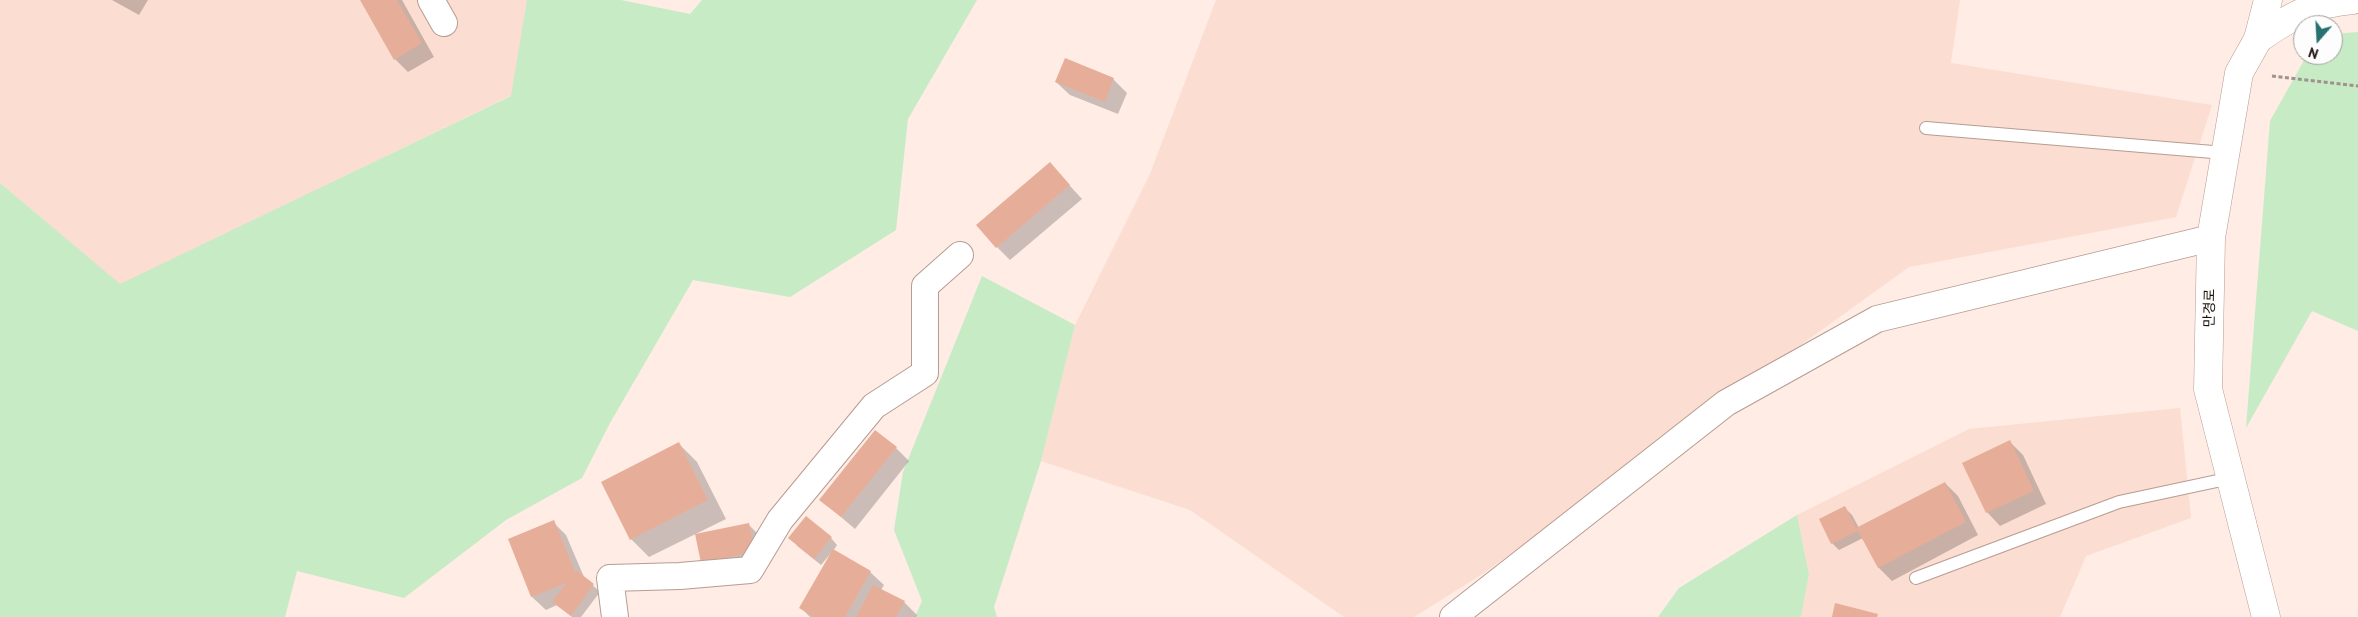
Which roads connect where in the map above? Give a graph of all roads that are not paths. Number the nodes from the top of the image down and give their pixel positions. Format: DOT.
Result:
graph roads {
  1 [pos="431,0"];
  2 [pos="2268,0"];
  3 [pos="2355,0"];
  4 [pos="444,23"];
  5 [pos="2258,39"];
  6 [pos="1926,128"];
  7 [pos="2226,153"];
  8 [pos="2211,238"];
  9 [pos="960,255"];
  10 [pos="2231,478"];
  11 [pos="1916,578"];
  12 [pos="615,617"];
  13 [pos="1453,617"];
  14 [pos="2266,617"];
  1 -- 4 [label="street"];
  2 -- 5 [label="main road, 만경로"];
  3 -- 5 [label="main road"];
  5 -- 7 [label="main road, 만경로"];
  6 -- 7 [label="lane"];
  7 -- 8 [label="main road, 만경로"];
  8 -- 10 [label="main road, 만경로"];
  8 -- 13 [label="street"];
  9 -- 12 [label="street"];
  10 -- 11 [label="lane"];
  10 -- 14 [label="main road, 만경로"];
}
